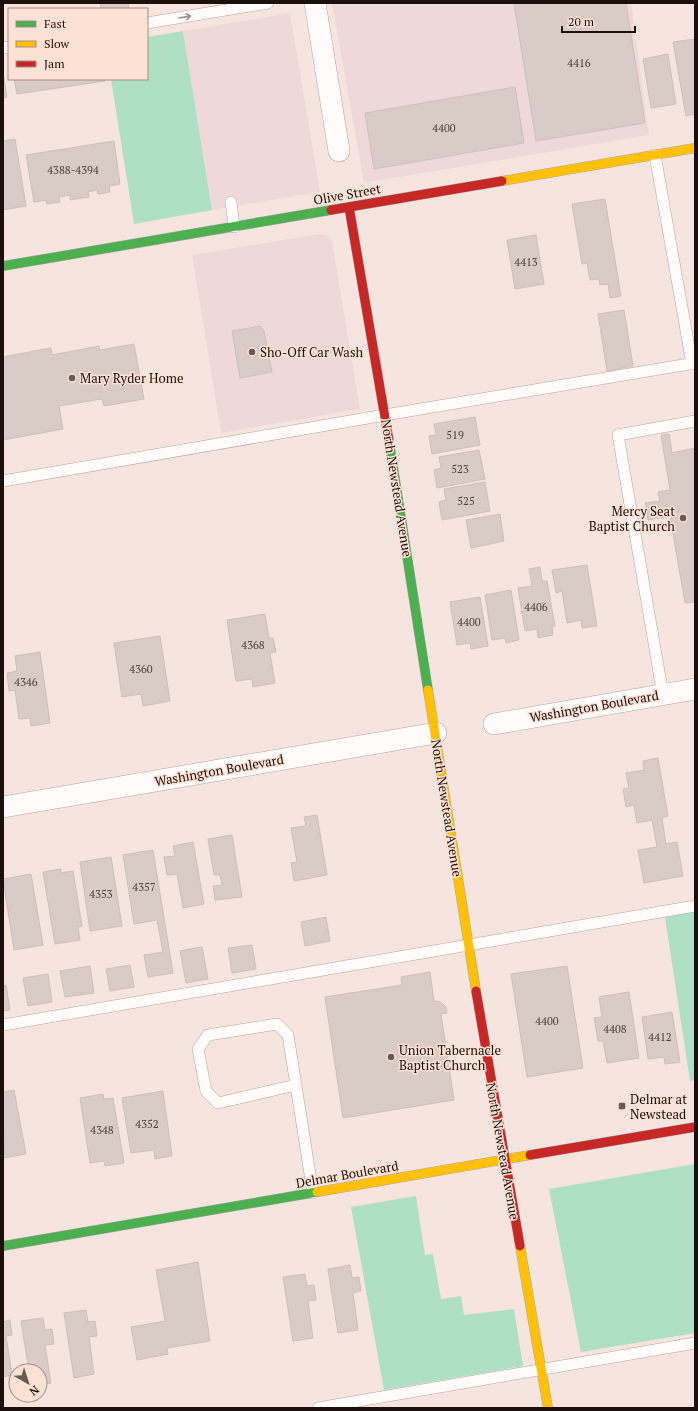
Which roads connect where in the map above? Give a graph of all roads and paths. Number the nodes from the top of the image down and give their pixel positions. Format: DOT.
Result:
graph roads {
  1 [pos="268,3"];
  2 [pos="315,3"];
  3 [pos="148,23"];
  4 [pos="695,148"];
  5 [pos="339,152"];
  6 [pos="655,154"];
  7 [pos="230,202"];
  8 [pos="349,207"];
  9 [pos="234,227"];
  10 [pos="3,266"];
  11 [pos="693,364"];
  12 [pos="385,414"];
  13 [pos="695,421"];
  14 [pos="3,481"];
  15 [pos="695,689"];
  16 [pos="663,695"];
  17 [pos="494,724"];
  18 [pos="436,733"];
  19 [pos="3,807"];
  20 [pos="695,906"];
  21 [pos="468,945"];
  22 [pos="3,1025"];
  23 [pos="296,1085"];
  24 [pos="695,1127"];
  25 [pos="505,1160"];
  26 [pos="313,1193"];
  27 [pos="3,1246"];
  28 [pos="695,1343"];
  29 [pos="541,1369"];
  30 [pos="318,1408"];
  31 [pos="548,1408"];
  3 -- 1 [label="lane, one-way"];
  2 -- 5 [label="street"];
  4 -- 6 [label="street, Olive Street"];
  6 -- 8 [label="street, Olive Street"];
  6 -- 11 [label="lane"];
  7 -- 9 [label="lane"];
  8 -- 9 [label="street, Olive Street"];
  8 -- 12 [label="street, North Newstead Avenue"];
  9 -- 10 [label="street, Olive Street"];
  11 -- 12 [label="lane"];
  12 -- 14 [label="lane"];
  12 -- 18 [label="street, North Newstead Avenue"];
  13 -- 16 [label="lane"];
  15 -- 16 [label="street, Washington Boulevard"];
  16 -- 17 [label="street, Washington Boulevard"];
  18 -- 19 [label="street, Washington Boulevard"];
  18 -- 21 [label="street, North Newstead Avenue"];
  20 -- 21 [label="lane"];
  21 -- 22 [label="lane"];
  21 -- 25 [label="street, North Newstead Avenue"];
  23 -- 23 [label="lane"];
  23 -- 26 [label="lane"];
  24 -- 25 [label="street, Delmar Boulevard"];
  25 -- 26 [label="street, Delmar Boulevard"];
  25 -- 29 [label="street, North Newstead Avenue"];
  26 -- 27 [label="street, Delmar Boulevard"];
  28 -- 29 [label="lane"];
  29 -- 30 [label="lane"];
  29 -- 31 [label="street, North Newstead Avenue"];
}
